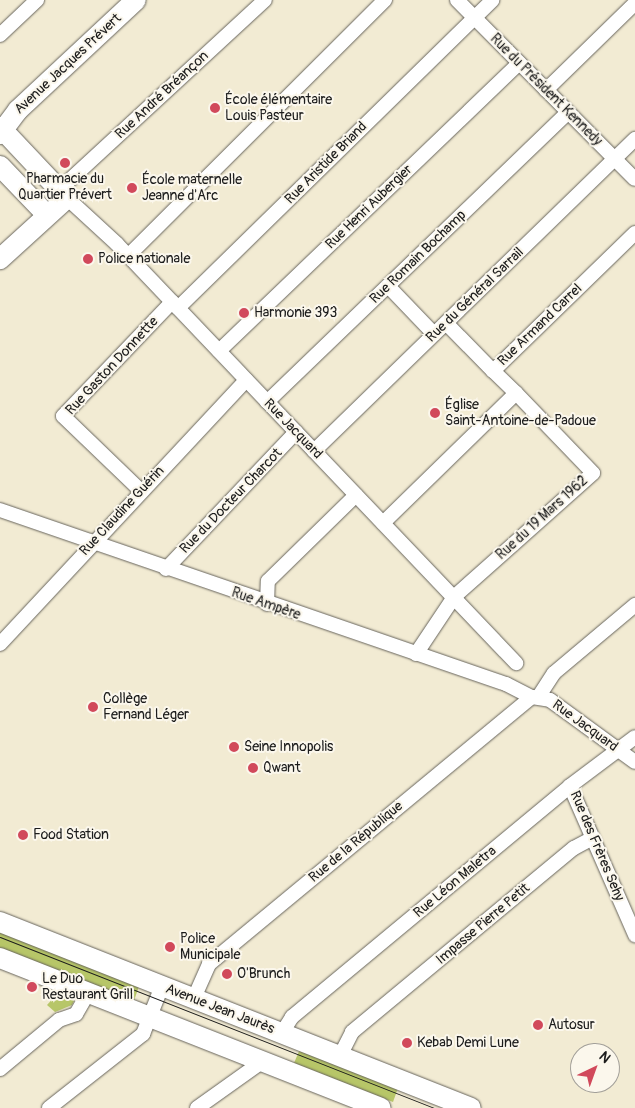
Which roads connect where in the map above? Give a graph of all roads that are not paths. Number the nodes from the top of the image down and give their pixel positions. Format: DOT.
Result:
graph roads {
  1 [pos="37,0"];
  2 [pos="136,0"];
  3 [pos="265,0"];
  4 [pos="385,0"];
  5 [pos="457,0"];
  6 [pos="492,0"];
  7 [pos="635,3"];
  8 [pos="474,17"];
  9 [pos="0,34"];
  10 [pos="519,63"];
  11 [pos="546,90"];
  12 [pos="568,112"];
  13 [pos="1,130"];
  14 [pos="635,139"];
  15 [pos="614,159"];
  16 [pos="0,166"];
  17 [pos="635,180"];
  18 [pos="63,194"];
  19 [pos="47,215"];
  20 [pos="635,233"];
  21 [pos="128,256"];
  22 [pos="0,260"];
  23 [pos="388,286"];
  24 [pos="175,305"];
  25 [pos="446,323"];
  26 [pos="434,334"];
  27 [pos="219,351"];
  28 [pos="494,371"];
  29 [pos="246,380"];
  30 [pos="516,393"];
  31 [pos="267,402"];
  32 [pos="296,432"];
  33 [pos="314,451"];
  34 [pos="141,491"];
  35 [pos="356,495"];
  36 [pos="0,510"];
  37 [pos="383,523"];
  38 [pos="92,542"];
  39 [pos="166,569"];
  40 [pos="454,598"];
  41 [pos="267,604"];
  42 [pos="635,605"];
  43 [pos="0,644"];
  44 [pos="416,654"];
  45 [pos="516,663"];
  46 [pos="536,696"];
  47 [pos="635,737"];
  48 [pos="619,750"];
  49 [pos="635,762"];
  50 [pos="570,786"];
  51 [pos="593,838"];
  52 [pos="0,922"];
  53 [pos="635,935"];
  54 [pos="3,963"];
  55 [pos="162,986"];
  56 [pos="88,992"];
  57 [pos="194,998"];
  58 [pos="150,1018"];
  59 [pos="282,1033"];
  60 [pos="340,1056"];
  61 [pos="263,1062"];
  62 [pos="0,1069"];
  63 [pos="436,1102"];
  64 [pos="49,1108"];
  65 [pos="197,1108"];
  66 [pos="382,1108"];
  67 [pos="471,1108"];
  1 -- 9 [label="street"];
  2 -- 13 [label="main road, Avenue Jacques Prévert"];
  3 -- 18 [label="street, Rue André Bréançon"];
  4 -- 21 [label="street"];
  5 -- 8 [label="street, Rue du Président Kennedy"];
  6 -- 8 [label="street, Rue Aristide Briand"];
  7 -- 11 [label="street"];
  8 -- 10 [label="street, Rue du Président Kennedy"];
  8 -- 24 [label="street, Rue Aristide Briand"];
  10 -- 11 [label="street, Rue du Président Kennedy"];
  10 -- 27 [label="street, Rue Henri Aubergier"];
  11 -- 12 [label="street, Rue du Président Kennedy"];
  12 -- 15 [label="street, Rue du Président Kennedy"];
  12 -- 23 [label="street, Rue Romain Bochamp"];
  13 -- 18 [label="main road, Avenue Jacques Prévert"];
  14 -- 15 [label="street, Rue du Général Sarrail"];
  15 -- 17 [label="street, Rue du Président Kennedy"];
  15 -- 25 [label="street, Rue du Général Sarrail"];
  16 -- 19 [label="main road"];
  18 -- 19 [label="main road"];
  18 -- 21 [label="street, Rue Jacquard"];
  19 -- 22 [label="main road"];
  20 -- 28 [label="street, Rue Armand Carrel"];
  21 -- 24 [label="street, Rue Jacquard"];
  23 -- 26 [label="street"];
  23 -- 31 [label="street, Rue Romain Bochamp"];
  24 -- 27 [label="street, Rue Jacquard"];
  24 -- 34 [label="street, Rue Gaston Donnette"];
  25 -- 26 [label="street, Rue du Général Sarrail"];
  25 -- 28 [label="street"];
  26 -- 33 [label="street, Rue du Général Sarrail"];
  27 -- 29 [label="street, Rue Jacquard"];
  28 -- 30 [label="street, Rue Armand Carrel"];
  29 -- 31 [label="street, Rue Jacquard"];
  29 -- 34 [label="street, Rue Claudine Guérin"];
  30 -- 37 [label="street"];
  30 -- 40 [label="street, Rue du 19 Mars 1962"];
  31 -- 32 [label="street, Rue Jacquard"];
  32 -- 33 [label="street, Rue Jacquard"];
  32 -- 39 [label="street, Rue du Docteur Charcot"];
  33 -- 35 [label="street, Rue Jacquard"];
  34 -- 38 [label="street, Rue Claudine Guérin"];
  35 -- 37 [label="street, Rue Jacquard"];
  35 -- 41 [label="street"];
  36 -- 38 [label="street, Rue Ampère"];
  37 -- 40 [label="street, Rue Jacquard"];
  38 -- 39 [label="street, Rue Ampère"];
  38 -- 43 [label="street, Rue Claudine Guérin"];
  39 -- 41 [label="street, Rue Ampère"];
  40 -- 44 [label="street"];
  40 -- 45 [label="street, Rue Jacquard"];
  41 -- 44 [label="street, Rue Ampère"];
  42 -- 46 [label="street, Rue de la République"];
  44 -- 46 [label="street, Rue Ampère"];
  46 -- 48 [label="street, Rue Jacquard"];
  46 -- 57 [label="street, Rue de la République"];
  47 -- 48 [label="street, Rue Léon Maletra"];
  48 -- 49 [label="street, Rue Jacquard"];
  48 -- 50 [label="street, Rue Léon Maletra"];
  50 -- 51 [label="street, Rue des Frères Sehy"];
  50 -- 59 [label="street, Rue Léon Maletra"];
  51 -- 53 [label="street, Rue des Frères Sehy"];
  51 -- 60 [label="street, Impasse Pierre Petit"];
  52 -- 55 [label="main road, Avenue Jean Jaurès"];
  54 -- 56 [label="main road"];
  55 -- 57 [label="main road, Avenue Jean Jaurès"];
  55 -- 58 [label="street"];
  56 -- 58 [label="main road"];
  56 -- 62 [label="street"];
  57 -- 59 [label="main road, Avenue Jean Jaurès"];
  58 -- 61 [label="main road"];
  58 -- 64 [label="street"];
  59 -- 60 [label="main road, Avenue Jean Jaurès"];
  60 -- 63 [label="main road, Avenue Jean Jaurès"];
  61 -- 65 [label="street"];
  61 -- 66 [label="main road"];
  63 -- 67 [label="main road, Avenue Jean Jaurès"];
}
